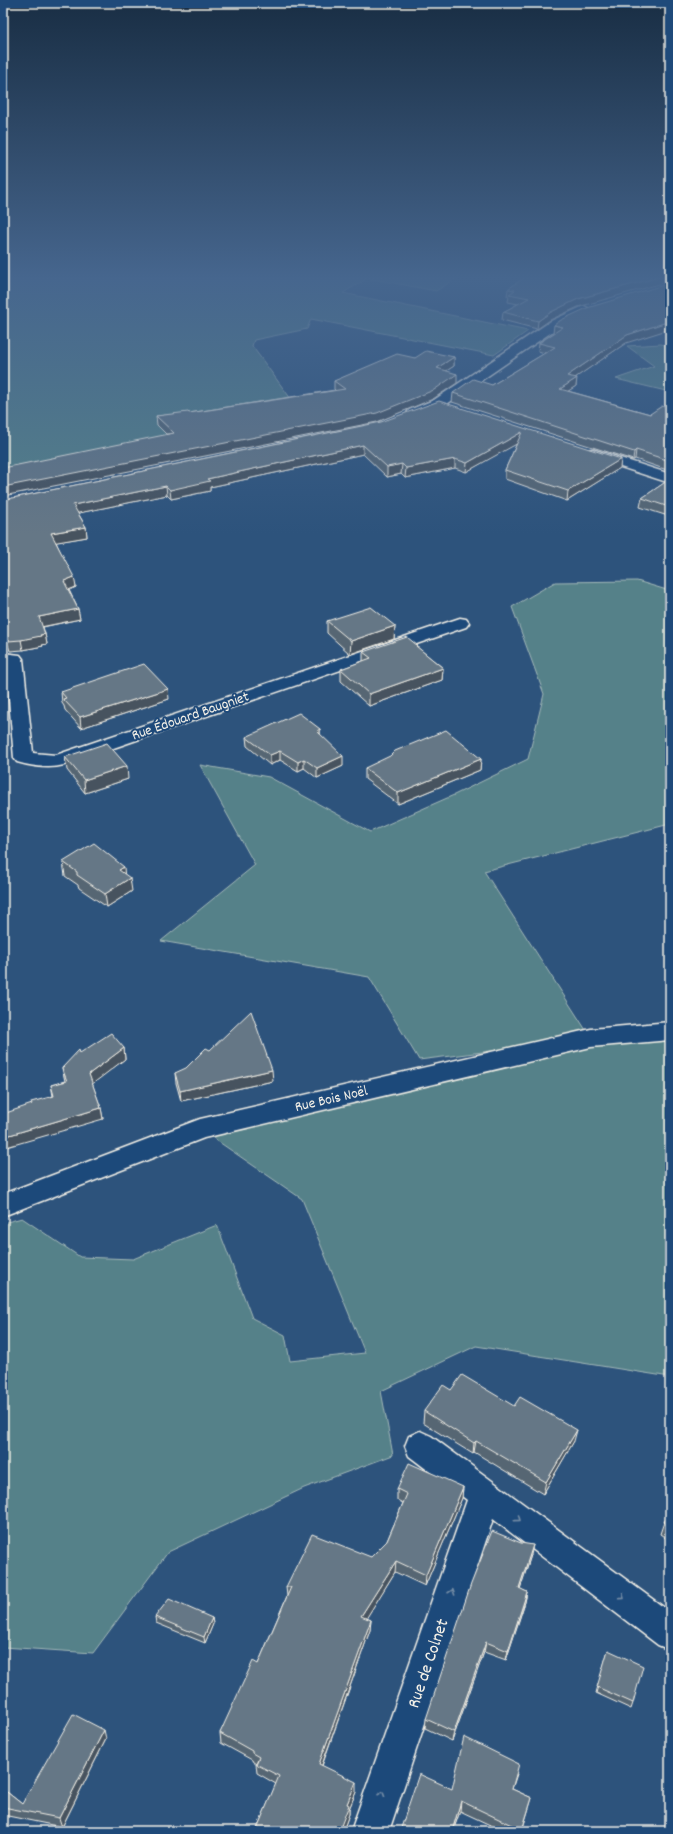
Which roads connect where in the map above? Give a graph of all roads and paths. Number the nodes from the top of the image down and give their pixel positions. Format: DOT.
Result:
graph roads {
  1 [pos="498,363"];
  2 [pos="439,403"];
  3 [pos="454,408"];
  4 [pos="404,417"];
  5 [pos="580,450"];
  6 [pos="670,479"];
  7 [pos="460,623"];
  8 [pos="3,658"];
  9 [pos="670,1030"];
  10 [pos="3,1205"];
  11 [pos="420,1446"];
  12 [pos="485,1494"];
  13 [pos="670,1633"];
  14 [pos="370,1831"];
  1 -- 2 [label="street"];
  2 -- 3 [label="street"];
  2 -- 4 [label="street"];
  5 -- 6 [label="street"];
  7 -- 8 [label="street, Rue Édouard Baugniet"];
  9 -- 10 [label="street, Rue Bois Noël"];
  11 -- 12 [label="street"];
  12 -- 13 [label="street, one-way"];
  14 -- 12 [label="street, Rue de Colnet, one-way"];
}
